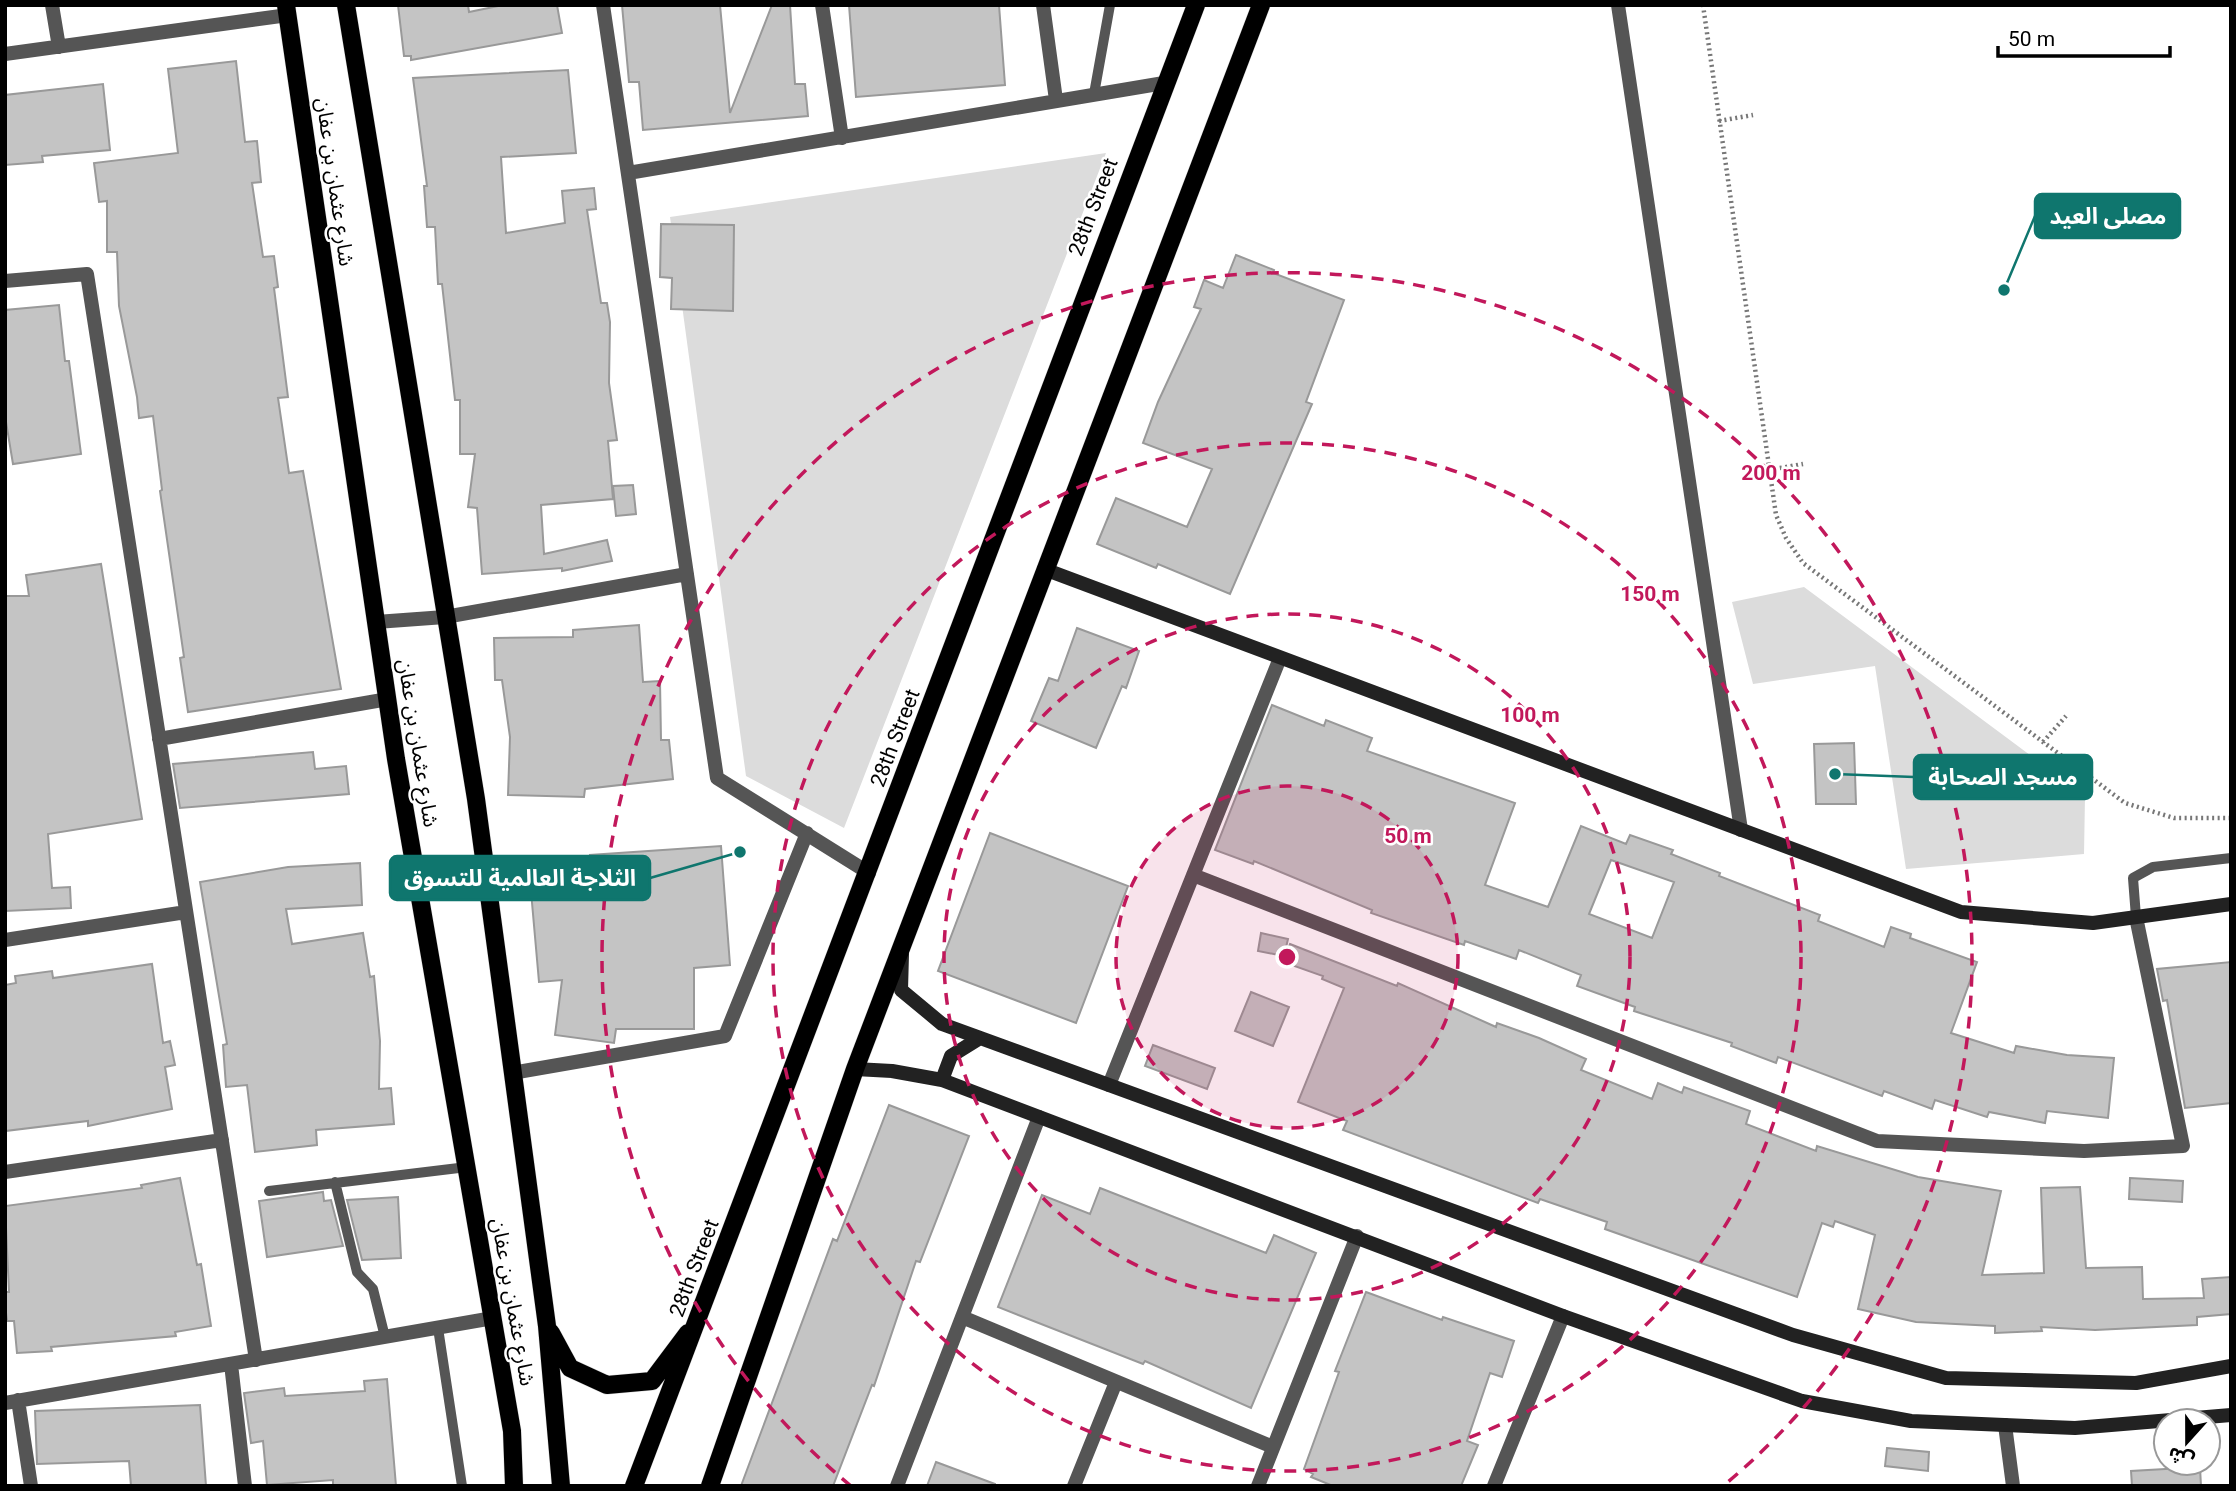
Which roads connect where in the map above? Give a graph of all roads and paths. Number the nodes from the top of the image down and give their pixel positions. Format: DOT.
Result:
graph roads {
  1 [pos="52,5"];
  2 [pos="346,5"];
  3 [pos="603,5"];
  4 [pos="822,5"];
  5 [pos="1044,5"];
  6 [pos="1110,5"];
  7 [pos="1196,5"];
  8 [pos="1261,5"];
  9 [pos="1618,5"];
  10 [pos="1703,5"];
  11 [pos="287,10"];
  12 [pos="59,47"];
  13 [pos="5,54"];
  14 [pos="1164,83"];
  15 [pos="1094,94"];
  16 [pos="1056,100"];
  17 [pos="1753,115"];
  18 [pos="1719,121"];
  19 [pos="842,138"];
  20 [pos="628,173"];
  21 [pos="5,281"];
  22 [pos="1803,464"];
  23 [pos="1769,470"];
  24 [pos="1044,569"];
  25 [pos="687,573"];
  26 [pos="445,617"];
  27 [pos="376,622"];
  28 [pos="1280,658"];
  29 [pos="388,699"];
  30 [pos="2066,716"];
  31 [pos="159,739"];
  32 [pos="2043,742"];
  33 [pos="2231,818"];
  34 [pos="1741,830"];
  35 [pos="807,833"];
  36 [pos="2231,858"];
  37 [pos="869,873"];
  38 [pos="1193,875"];
  39 [pos="2231,904"];
  40 [pos="186,912"];
  41 [pos="2136,917"];
  42 [pos="5,940"];
  43 [pos="902,951"];
  44 [pos="980,1038"];
  45 [pos="855,1069"];
  46 [pos="512,1073"];
  47 [pos="942,1080"];
  48 [pos="1109,1085"];
  49 [pos="1038,1116"];
  50 [pos="222,1140"];
  51 [pos="467,1167"];
  52 [pos="5,1172"];
  53 [pos="335,1182"];
  54 [pos="269,1191"];
  55 [pos="1357,1236"];
  56 [pos="1563,1316"];
  57 [pos="962,1317"];
  58 [pos="493,1318"];
  59 [pos="699,1320"];
  60 [pos="547,1326"];
  61 [pos="438,1328"];
  62 [pos="385,1337"];
  63 [pos="256,1360"];
  64 [pos="231,1364"];
  65 [pos="2231,1366"];
  66 [pos="1116,1382"];
  67 [pos="12,1402"];
  68 [pos="2231,1415"];
  69 [pos="2005,1425"];
  70 [pos="1273,1447"];
  71 [pos="709,1484"];
  72 [pos="32,1486"];
  73 [pos="245,1486"];
  74 [pos="461,1486"];
  75 [pos="514,1486"];
  76 [pos="561,1486"];
  77 [pos="634,1486"];
  78 [pos="897,1486"];
  79 [pos="1074,1486"];
  80 [pos="1258,1486"];
  81 [pos="1494,1486"];
  82 [pos="2013,1486"];
  1 -- 12 [label="street"];
  2 -- 26 [label="main road, شارع عثمان بن عفان"];
  3 -- 20 [label="street"];
  4 -- 19 [label="street"];
  5 -- 16 [label="street"];
  6 -- 15 [label="lane"];
  7 -- 14 [label="main road, 28th Street"];
  8 -- 24 [label="main road"];
  9 -- 34 [label="street"];
  10 -- 18 [label="path"];
  11 -- 12 [label="street"];
  11 -- 27 [label="main road, شارع عثمان بن عفان"];
  12 -- 13 [label="street"];
  14 -- 15 [label="street"];
  14 -- 37 [label="main road, 28th Street"];
  15 -- 16 [label="street"];
  16 -- 19 [label="street"];
  17 -- 18 [label="path"];
  18 -- 23 [label="path"];
  19 -- 20 [label="street"];
  20 -- 25 [label="street"];
  21 -- 31 [label="street"];
  22 -- 23 [label="path"];
  23 -- 32 [label="path"];
  24 -- 28 [label="street"];
  24 -- 43 [label="main road"];
  25 -- 26 [label="street"];
  25 -- 35 [label="street"];
  26 -- 27 [label="street"];
  26 -- 46 [label="main road, شارع عثمان بن عفان"];
  27 -- 29 [label="main road, شارع عثمان بن عفان"];
  28 -- 34 [label="street"];
  28 -- 38 [label="street"];
  29 -- 31 [label="street"];
  29 -- 51 [label="main road, شارع عثمان بن عفان"];
  30 -- 32 [label="path"];
  31 -- 40 [label="street"];
  32 -- 33 [label="path"];
  34 -- 41 [label="street"];
  35 -- 37 [label="street"];
  35 -- 46 [label="street"];
  36 -- 41 [label="lane"];
  37 -- 59 [label="main road, 28th Street"];
  38 -- 41 [label="street"];
  38 -- 48 [label="street"];
  39 -- 41 [label="street"];
  40 -- 42 [label="street"];
  40 -- 50 [label="street"];
  43 -- 44 [label="street"];
  43 -- 45 [label="main road"];
  44 -- 47 [label="street"];
  44 -- 48 [label="street"];
  45 -- 47 [label="street"];
  45 -- 71 [label="main road"];
  46 -- 60 [label="main road, شارع عثمان بن عفان"];
  47 -- 49 [label="street"];
  48 -- 65 [label="street"];
  49 -- 55 [label="street"];
  49 -- 57 [label="street"];
  50 -- 52 [label="street"];
  50 -- 63 [label="street"];
  51 -- 53 [label="lane"];
  51 -- 58 [label="main road, شارع عثمان بن عفان"];
  53 -- 54 [label="lane"];
  53 -- 62 [label="lane"];
  55 -- 56 [label="street"];
  55 -- 70 [label="street"];
  56 -- 69 [label="street"];
  56 -- 81 [label="street"];
  57 -- 66 [label="street"];
  57 -- 78 [label="street"];
  58 -- 61 [label="street"];
  58 -- 75 [label="main road, شارع عثمان بن عفان"];
  59 -- 60 [label="main road"];
  59 -- 77 [label="main road, 28th Street"];
  60 -- 76 [label="main road, شارع عثمان بن عفان"];
  61 -- 62 [label="street"];
  61 -- 74 [label="lane"];
  62 -- 63 [label="street"];
  63 -- 64 [label="street"];
  64 -- 67 [label="street"];
  64 -- 73 [label="street"];
  66 -- 70 [label="street"];
  66 -- 79 [label="street"];
  67 -- 72 [label="street"];
  68 -- 69 [label="street"];
  69 -- 82 [label="street"];
  70 -- 80 [label="street"];
}
